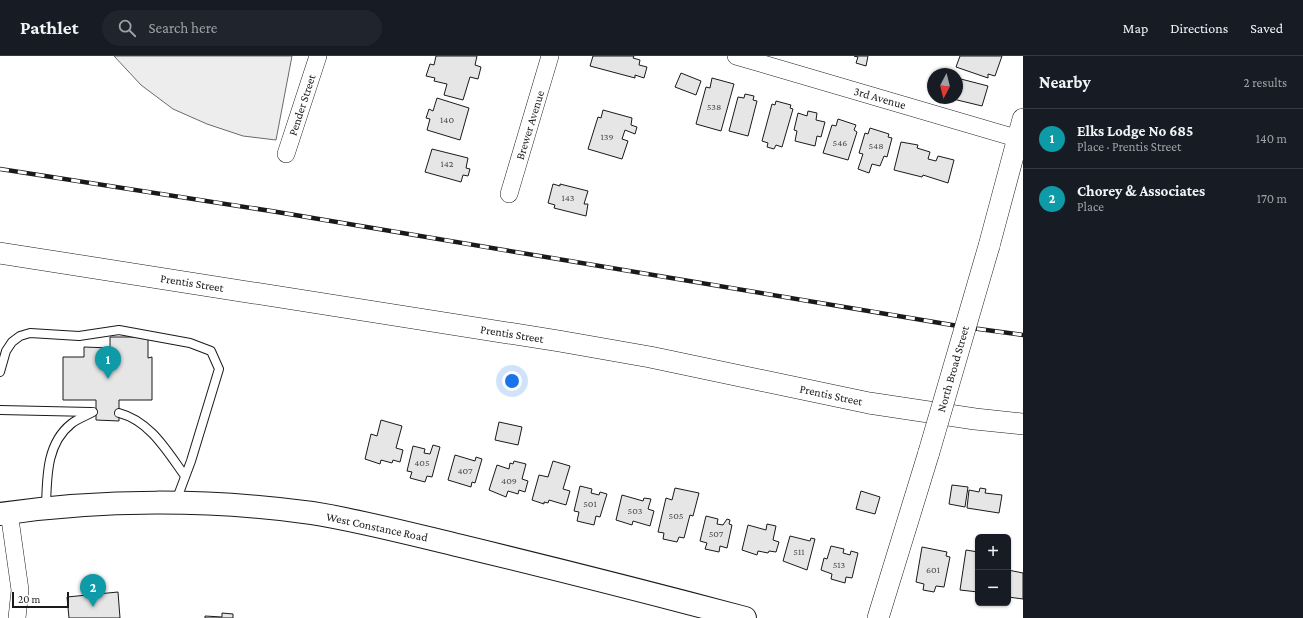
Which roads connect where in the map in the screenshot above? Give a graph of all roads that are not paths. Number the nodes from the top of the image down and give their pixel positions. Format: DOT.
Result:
graph roads {
  1 [pos="318,56"];
  2 [pos="550,56"];
  3 [pos="736,56"];
  4 [pos="1023,119"];
  5 [pos="1020,139"];
  6 [pos="286,154"];
  7 [pos="509,194"];
  8 [pos="0,253"];
  9 [pos="0,372"];
  10 [pos="0,410"];
  11 [pos="119,413"];
  12 [pos="1023,424"];
  13 [pos="185,476"];
  14 [pos="175,503"];
  15 [pos="46,509"];
  16 [pos="5,513"];
  17 [pos="18,618"];
  18 [pos="746,618"];
  19 [pos="878,618"];
  1 -- 6 [label="street, Pender Street"];
  2 -- 7 [label="street, Brewer Avenue"];
  3 -- 5 [label="street, 3rd Avenue"];
  4 -- 5 [label="street, North Broad Street"];
  5 -- 19 [label="street, North Broad Street, bridge"];
  8 -- 12 [label="street, Prentis Street"];
  9 -- 13 [label="lane"];
  10 -- 15 [label="lane"];
  11 -- 13 [label="lane"];
  13 -- 14 [label="lane"];
  14 -- 15 [label="main road, West Constance Road"];
  14 -- 18 [label="main road, West Constance Road"];
  15 -- 16 [label="main road, West Constance Road"];
  16 -- 17 [label="street"];
}
